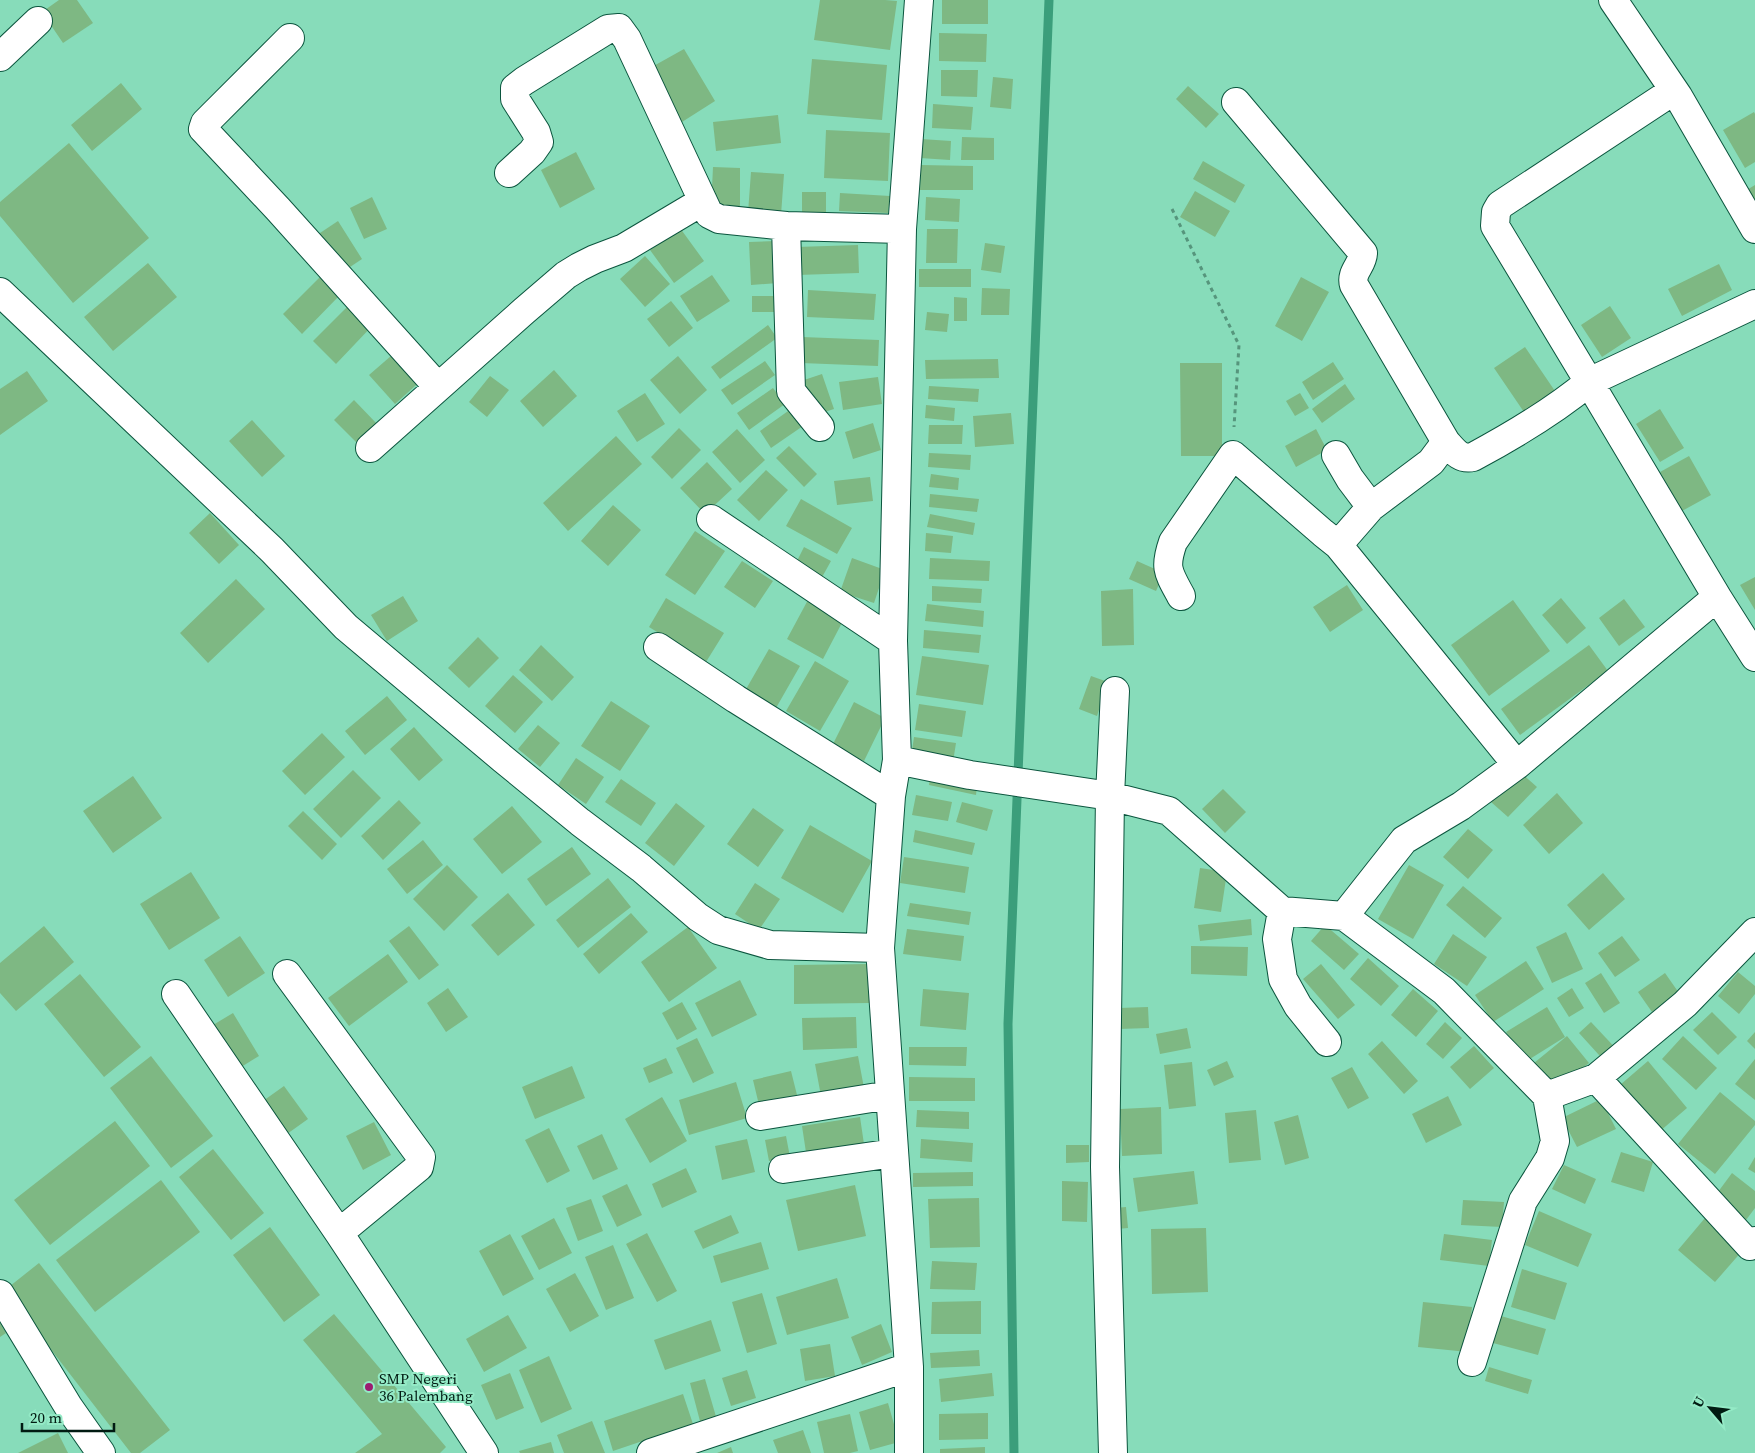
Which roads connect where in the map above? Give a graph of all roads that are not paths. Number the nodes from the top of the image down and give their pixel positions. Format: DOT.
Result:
graph roads {
  1 [pos="919,0"];
  2 [pos="1614,0"];
  3 [pos="38,21"];
  4 [pos="290,38"];
  5 [pos="0,57"];
  6 [pos="1678,96"];
  7 [pos="1236,102"];
  8 [pos="509,174"];
  9 [pos="703,200"];
  10 [pos="786,226"];
  11 [pos="902,229"];
  12 [pos="1755,229"];
  13 [pos="0,292"];
  14 [pos="1755,304"];
  15 [pos="1589,382"];
  16 [pos="438,387"];
  17 [pos="820,427"];
  18 [pos="1446,442"];
  19 [pos="370,448"];
  20 [pos="1336,455"];
  21 [pos="1371,507"];
  22 [pos="711,519"];
  23 [pos="1338,545"];
  24 [pos="1181,596"];
  25 [pos="1717,597"];
  26 [pos="893,640"];
  27 [pos="658,647"];
  28 [pos="1755,658"];
  29 [pos="1115,691"];
  30 [pos="897,760"];
  31 [pos="1517,764"];
  32 [pos="1102,794"];
  33 [pos="891,796"];
  34 [pos="1282,911"];
  35 [pos="1344,916"];
  36 [pos="1755,932"];
  37 [pos="880,948"];
  38 [pos="287,974"];
  39 [pos="176,994"];
  40 [pos="1327,1042"];
  41 [pos="1596,1078"];
  42 [pos="890,1095"];
  43 [pos="1546,1096"];
  44 [pos="760,1116"];
  45 [pos="894,1153"];
  46 [pos="784,1170"];
  47 [pos="339,1234"];
  48 [pos="1753,1246"];
  49 [pos="0,1294"];
  50 [pos="1472,1362"];
  51 [pos="909,1367"];
  52 [pos="101,1453"];
  53 [pos="484,1453"];
  54 [pos="651,1453"];
  55 [pos="909,1453"];
  56 [pos="1113,1453"];
  1 -- 11 [label="street"];
  2 -- 6 [label="street"];
  3 -- 5 [label="street"];
  4 -- 16 [label="street"];
  6 -- 12 [label="street"];
  6 -- 15 [label="street"];
  7 -- 18 [label="street"];
  8 -- 9 [label="street"];
  9 -- 10 [label="street"];
  9 -- 16 [label="street"];
  10 -- 11 [label="street"];
  10 -- 17 [label="street"];
  11 -- 26 [label="street"];
  13 -- 37 [label="street"];
  14 -- 15 [label="street"];
  15 -- 18 [label="street"];
  15 -- 25 [label="street"];
  16 -- 19 [label="street"];
  18 -- 21 [label="street"];
  20 -- 21 [label="street"];
  21 -- 23 [label="street"];
  22 -- 26 [label="street"];
  23 -- 24 [label="street"];
  23 -- 31 [label="street"];
  25 -- 28 [label="street"];
  25 -- 31 [label="street"];
  26 -- 30 [label="street"];
  27 -- 33 [label="street"];
  29 -- 32 [label="street"];
  30 -- 32 [label="street"];
  30 -- 33 [label="street"];
  31 -- 35 [label="street"];
  32 -- 34 [label="street"];
  32 -- 56 [label="street"];
  33 -- 37 [label="street"];
  34 -- 35 [label="street"];
  34 -- 40 [label="street"];
  35 -- 43 [label="street"];
  36 -- 41 [label="street"];
  37 -- 42 [label="street"];
  38 -- 47 [label="street"];
  39 -- 47 [label="street"];
  41 -- 43 [label="street"];
  41 -- 48 [label="street"];
  42 -- 44 [label="street"];
  42 -- 45 [label="street"];
  43 -- 50 [label="street"];
  45 -- 46 [label="street"];
  45 -- 51 [label="street"];
  47 -- 53 [label="street"];
  49 -- 52 [label="street"];
  51 -- 54 [label="street"];
  51 -- 55 [label="street"];
}
